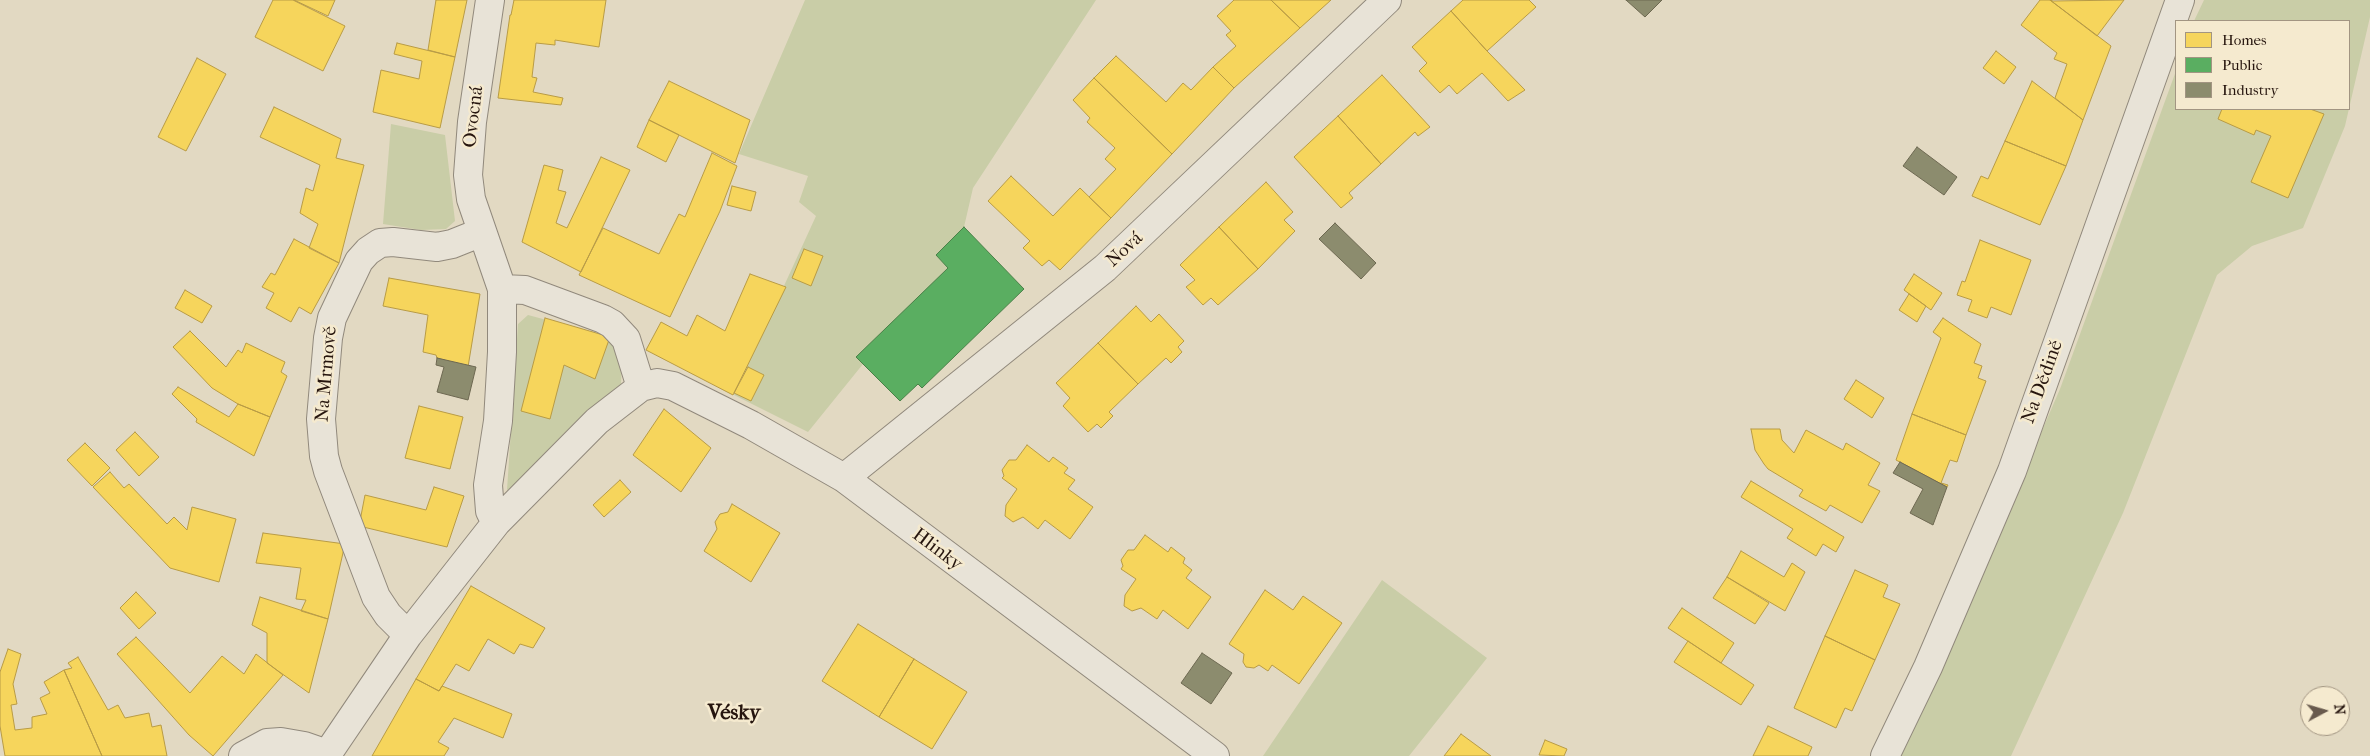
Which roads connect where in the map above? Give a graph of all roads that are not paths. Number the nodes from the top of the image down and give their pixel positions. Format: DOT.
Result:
graph roads {
  1 [pos="490,0"];
  2 [pos="1387,0"];
  3 [pos="2180,0"];
  4 [pos="482,232"];
  5 [pos="502,290"];
  6 [pos="641,387"];
  7 [pos="844,478"];
  8 [pos="496,523"];
  9 [pos="408,635"];
  10 [pos="326,755"];
  11 [pos="243,756"];
  12 [pos="1215,756"];
  13 [pos="1885,756"];
  1 -- 4 [label="street, Ovocná"];
  2 -- 7 [label="street, Nová"];
  3 -- 13 [label="street, Na Dědině"];
  4 -- 5 [label="street"];
  4 -- 9 [label="street, Na Mrmově"];
  5 -- 6 [label="street"];
  5 -- 8 [label="street"];
  6 -- 7 [label="street, Hlinky"];
  6 -- 8 [label="street"];
  7 -- 12 [label="street, Hlinky"];
  8 -- 9 [label="street"];
  9 -- 10 [label="street"];
  10 -- 11 [label="street"];
}
